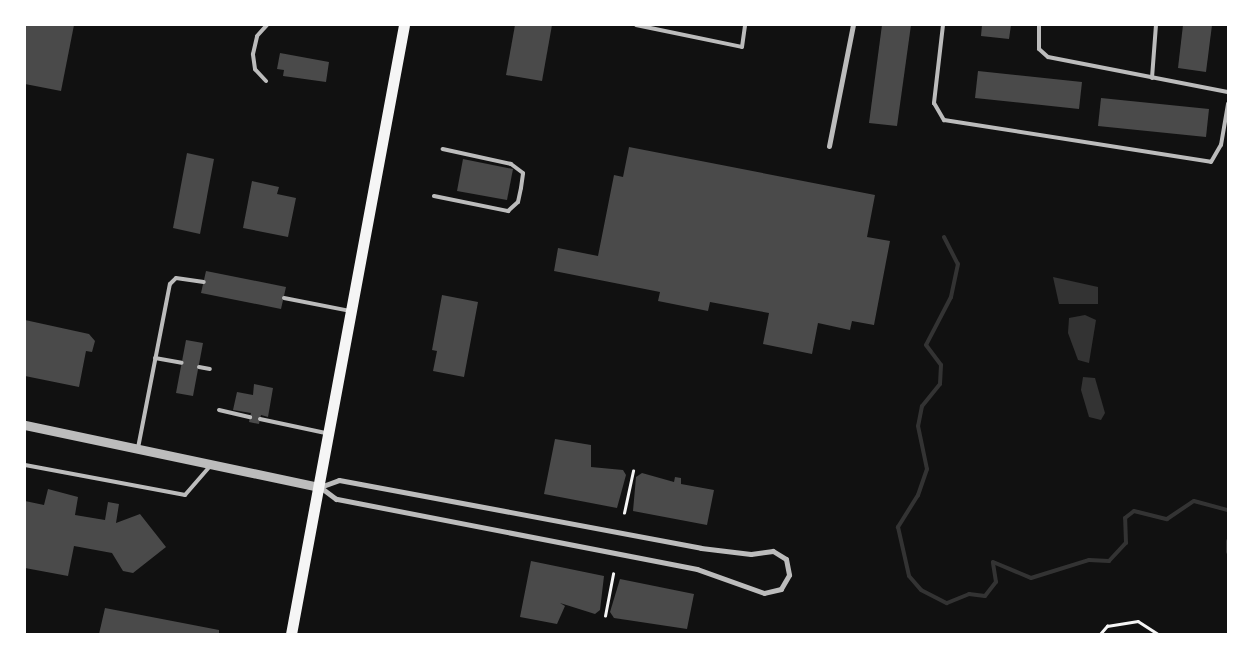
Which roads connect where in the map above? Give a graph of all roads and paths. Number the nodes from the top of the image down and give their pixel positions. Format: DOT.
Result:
graph roads {
  1 [pos="267,25"];
  2 [pos="404,25"];
  3 [pos="636,25"];
  4 [pos="746,25"];
  5 [pos="853,25"];
  6 [pos="943,25"];
  7 [pos="1040,25"];
  8 [pos="1156,25"];
  9 [pos="1152,78"];
  10 [pos="266,81"];
  11 [pos="1228,92"];
  12 [pos="1228,104"];
  13 [pos="830,146"];
  14 [pos="443,150"];
  15 [pos="434,196"];
  16 [pos="204,282"];
  17 [pos="284,298"];
  18 [pos="352,312"];
  19 [pos="155,358"];
  20 [pos="182,363"];
  21 [pos="199,366"];
  22 [pos="210,369"];
  23 [pos="219,410"];
  24 [pos="250,417"];
  25 [pos="260,419"];
  26 [pos="25,425"];
  27 [pos="330,433"];
  28 [pos="138,448"];
  29 [pos="25,465"];
  30 [pos="211,465"];
  31 [pos="633,471"];
  32 [pos="320,487"];
  33 [pos="624,513"];
  34 [pos="612,574"];
  35 [pos="605,616"];
  36 [pos="291,634"];
  37 [pos="1100,634"];
  38 [pos="1158,634"];
  1 -- 10 [label="lane"];
  2 -- 18 [label="main road"];
  3 -- 4 [label="lane"];
  5 -- 13 [label="street"];
  6 -- 12 [label="lane"];
  7 -- 9 [label="lane"];
  8 -- 9 [label="lane"];
  9 -- 11 [label="lane"];
  14 -- 15 [label="lane"];
  16 -- 19 [label="lane"];
  17 -- 18 [label="lane"];
  18 -- 27 [label="main road"];
  19 -- 20 [label="lane"];
  19 -- 28 [label="lane"];
  21 -- 22 [label="lane"];
  23 -- 24 [label="lane"];
  25 -- 27 [label="lane"];
  26 -- 28 [label="street"];
  27 -- 32 [label="main road"];
  28 -- 30 [label="street"];
  29 -- 30 [label="lane"];
  30 -- 32 [label="street"];
  31 -- 33 [label="path"];
  32 -- 32 [label="street"];
  32 -- 36 [label="main road"];
  34 -- 35 [label="path"];
  37 -- 38 [label="path"];
}
